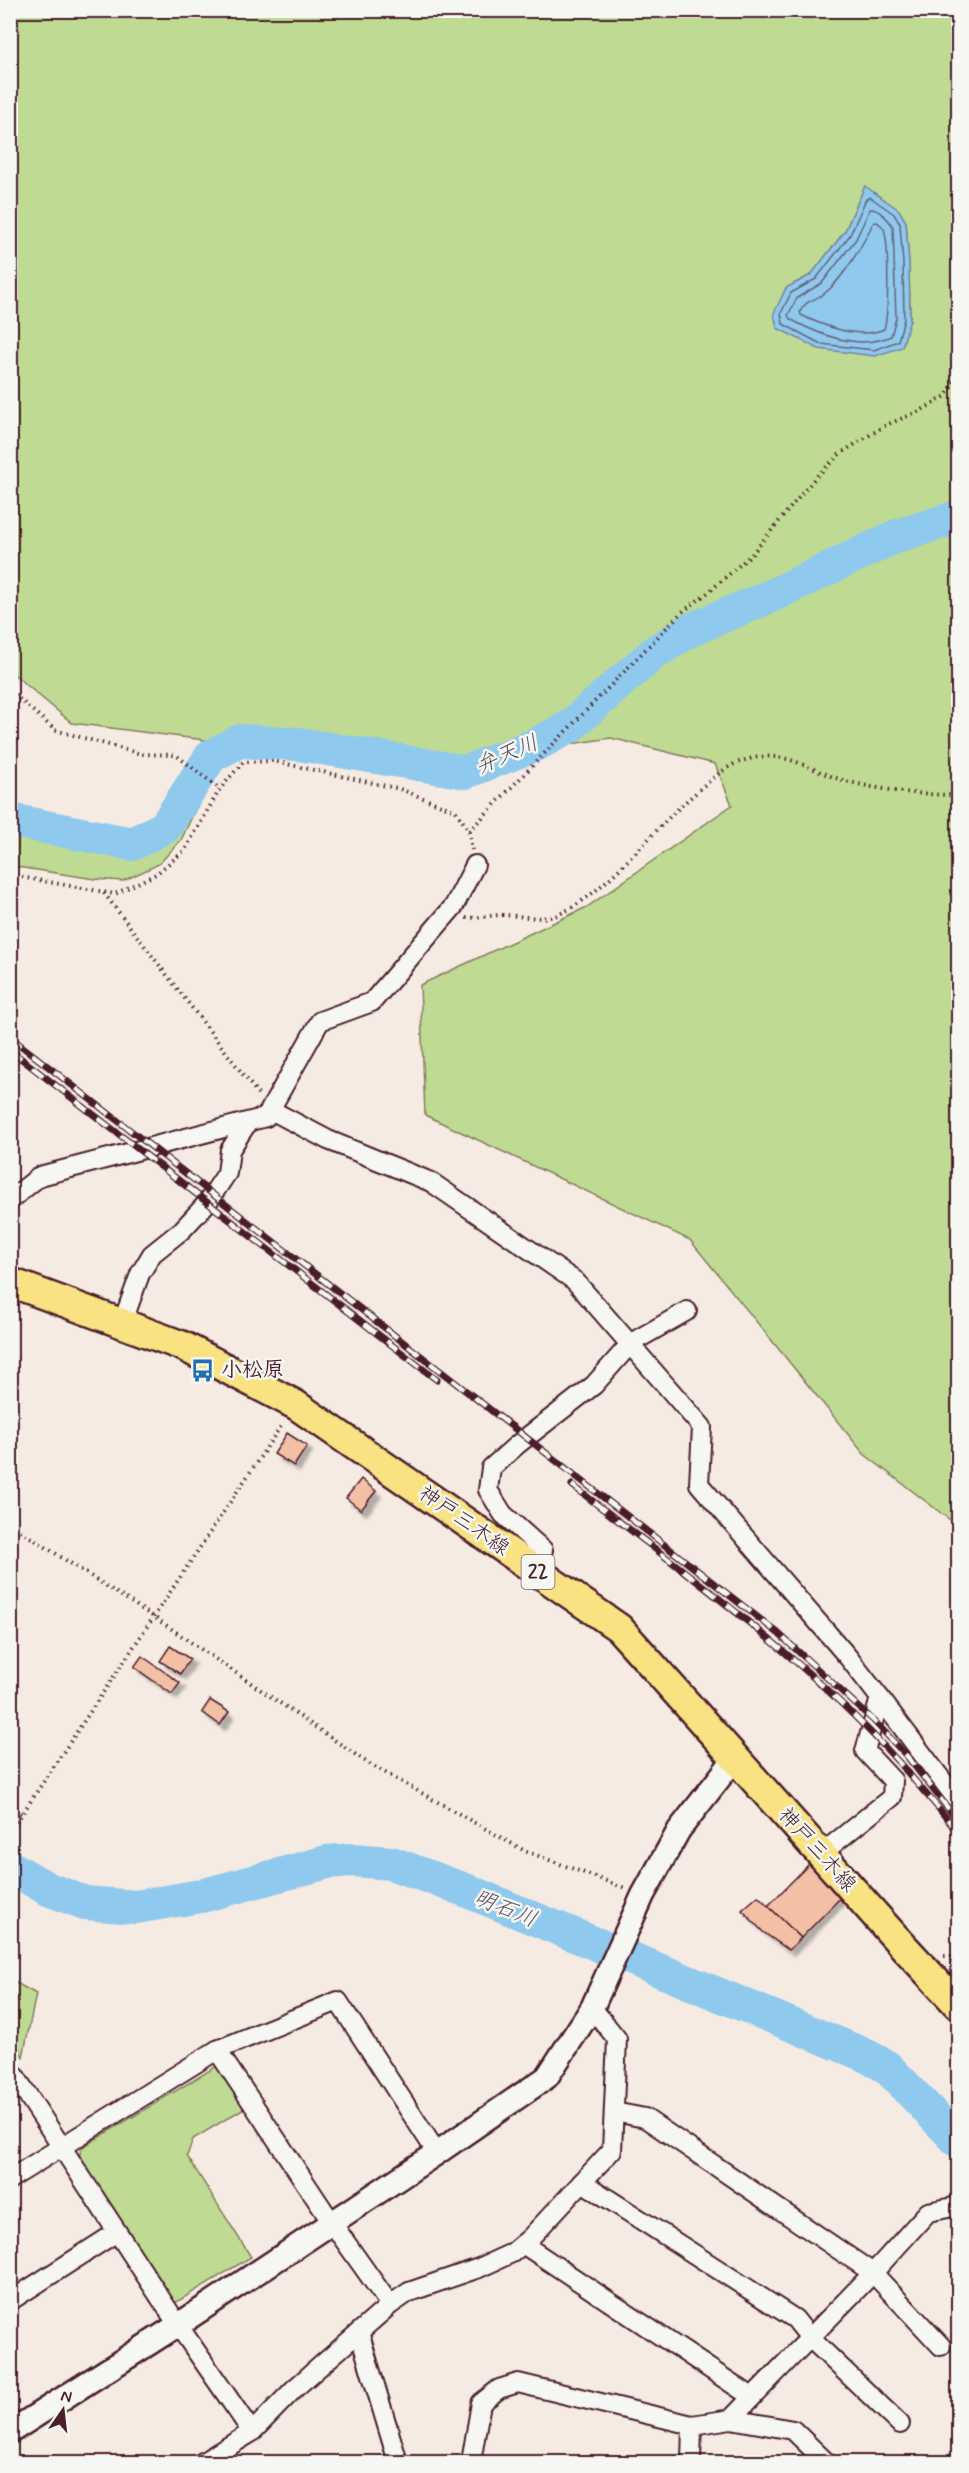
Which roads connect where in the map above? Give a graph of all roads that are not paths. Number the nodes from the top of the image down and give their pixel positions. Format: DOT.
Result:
graph roads {
  1 [pos="475,866"];
  2 [pos="271,1110"];
  3 [pos="248,1122"];
  4 [pos="10,1200"];
  5 [pos="10,1282"];
  6 [pos="687,1311"];
  7 [pos="122,1324"];
  8 [pos="631,1343"];
  9 [pos="533,1568"];
  10 [pos="880,1698"];
  11 [pos="735,1758"];
  12 [pos="958,1801"];
  13 [pos="821,1854"];
  14 [pos="958,2005"];
  15 [pos="592,2008"];
  16 [pos="218,2050"];
  17 [pos="10,2068"];
  18 [pos="614,2112"];
  19 [pos="62,2147"];
  20 [pos="437,2153"];
  21 [pos="10,2179"];
  22 [pos="582,2182"];
  23 [pos="958,2206"];
  24 [pos="332,2223"];
  25 [pos="117,2232"];
  26 [pos="523,2244"];
  27 [pos="873,2273"];
  28 [pos="10,2301"];
  29 [pos="390,2305"];
  30 [pos="178,2325"];
  31 [pos="359,2332"];
  32 [pos="810,2337"];
  33 [pos="941,2346"];
  34 [pos="752,2397"];
  35 [pos="731,2419"];
  36 [pos="900,2424"];
  37 [pos="692,2425"];
  38 [pos="10,2432"];
  39 [pos="252,2432"];
  40 [pos="203,2463"];
  41 [pos="398,2463"];
  42 [pos="471,2463"];
  43 [pos="691,2463"];
  44 [pos="826,2463"];
  1 -- 2 [label="street"];
  2 -- 3 [label="street"];
  2 -- 8 [label="street"];
  3 -- 4 [label="street"];
  3 -- 7 [label="street"];
  5 -- 7 [label="main road, 神戸三木線 / 22"];
  6 -- 8 [label="street"];
  7 -- 9 [label="main road, 神戸三木線 / 22"];
  8 -- 9 [label="street"];
  8 -- 10 [label="street"];
  9 -- 11 [label="main road, 神戸三木線 / 22"];
  10 -- 12 [label="street"];
  10 -- 13 [label="street"];
  11 -- 13 [label="main road, 神戸三木線 / 22"];
  11 -- 15 [label="street"];
  13 -- 14 [label="main road, 神戸三木線 / 22"];
  15 -- 18 [label="street"];
  15 -- 20 [label="street"];
  16 -- 19 [label="street"];
  16 -- 20 [label="street"];
  16 -- 24 [label="street"];
  17 -- 19 [label="street"];
  18 -- 22 [label="street"];
  18 -- 27 [label="street"];
  19 -- 21 [label="street"];
  19 -- 25 [label="street"];
  20 -- 24 [label="street"];
  22 -- 26 [label="street"];
  22 -- 32 [label="street"];
  23 -- 27 [label="street"];
  24 -- 29 [label="street"];
  24 -- 30 [label="street"];
  25 -- 28 [label="street"];
  25 -- 30 [label="street"];
  26 -- 29 [label="street"];
  26 -- 34 [label="street"];
  27 -- 32 [label="street"];
  27 -- 33 [label="street"];
  29 -- 31 [label="street"];
  30 -- 38 [label="street"];
  30 -- 39 [label="street"];
  31 -- 39 [label="street"];
  31 -- 41 [label="street"];
  32 -- 34 [label="street"];
  32 -- 36 [label="street"];
  34 -- 35 [label="street"];
  35 -- 37 [label="street"];
  35 -- 44 [label="street"];
  37 -- 42 [label="street"];
  37 -- 43 [label="street"];
  39 -- 40 [label="street"];
}
